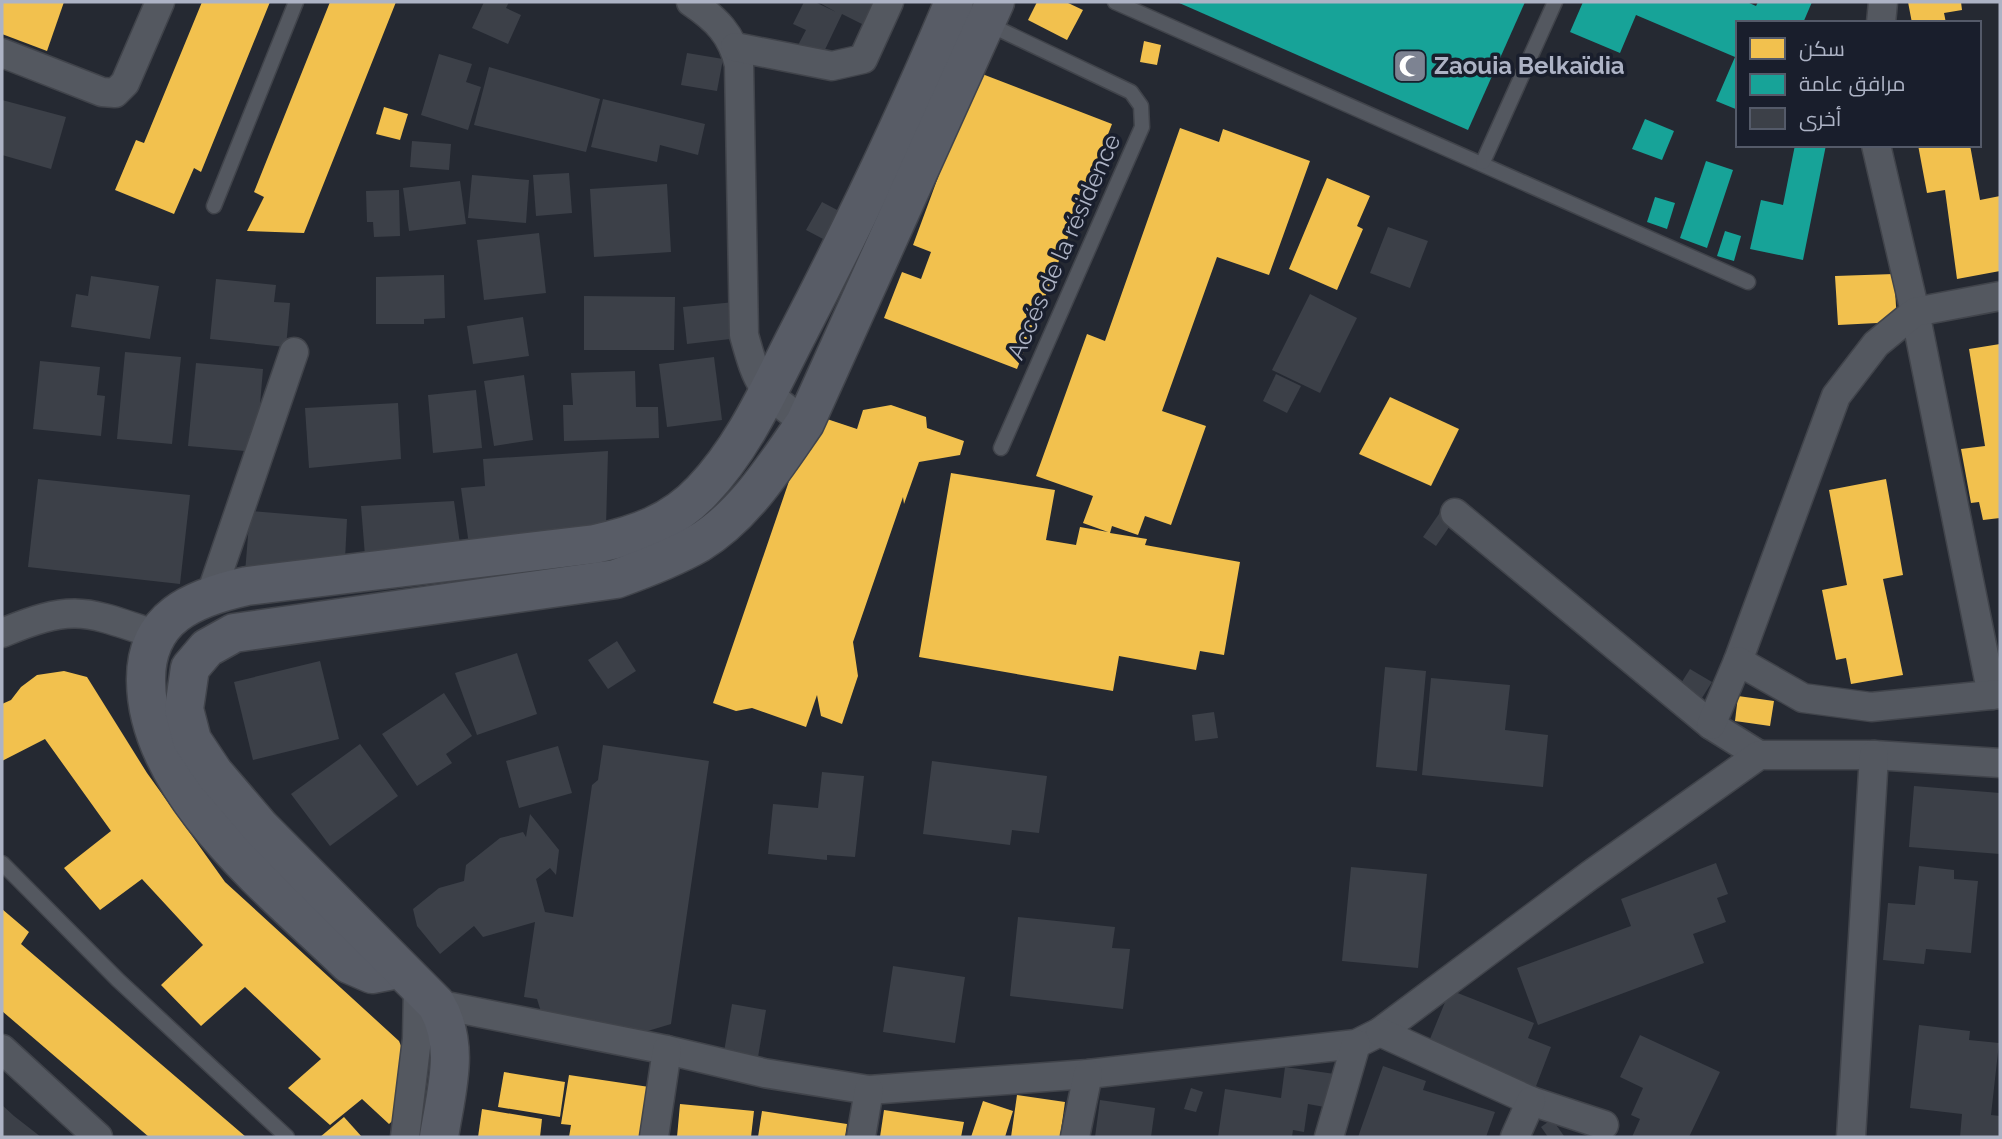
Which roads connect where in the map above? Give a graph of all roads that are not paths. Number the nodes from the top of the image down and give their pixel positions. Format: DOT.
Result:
graph roads {
  1 [pos="160,2"];
  2 [pos="296,2"];
  3 [pos="691,2"];
  4 [pos="889,2"];
  5 [pos="1115,2"];
  6 [pos="1555,2"];
  7 [pos="1883,2"];
  8 [pos="971,12"];
  9 [pos="1881,21"];
  10 [pos="735,47"];
  11 [pos="2,53"];
  12 [pos="1877,147"];
  13 [pos="1483,163"];
  14 [pos="214,206"];
  15 [pos="1748,282"];
  16 [pos="2000,296"];
  17 [pos="1915,312"];
  18 [pos="294,352"];
  19 [pos="767,393"];
  20 [pos="806,423"];
  21 [pos="1002,448"];
  22 [pos="1455,513"];
  23 [pos="647,549"];
  24 [pos="211,594"];
  25 [pos="2,633"];
  26 [pos="157,635"];
  27 [pos="1738,661"];
  28 [pos="1996,694"];
  29 [pos="1711,725"];
  30 [pos="1759,755"];
  31 [pos="1874,755"];
  32 [pos="2000,763"];
  33 [pos="2,863"];
  34 [pos="417,987"];
  35 [pos="1368,1038"];
  36 [pos="2,1049"];
  37 [pos="667,1050"];
  38 [pos="1088,1074"];
  39 [pos="869,1090"];
  40 [pos="1531,1101"];
  41 [pos="1604,1125"];
  42 [pos="98,1137"];
  43 [pos="287,1137"];
  44 [pos="405,1137"];
  45 [pos="439,1137"];
  46 [pos="654,1137"];
  47 [pos="861,1137"];
  48 [pos="1076,1137"];
  49 [pos="1329,1137"];
  50 [pos="1515,1137"];
  51 [pos="1851,1137"];
  1 -- 11 [label="street"];
  2 -- 14 [label="lane"];
  3 -- 10 [label="street"];
  4 -- 10 [label="street"];
  5 -- 13 [label="lane"];
  6 -- 13 [label="lane"];
  7 -- 9 [label="street"];
  8 -- 19 [label="street"];
  8 -- 20 [label="street"];
  8 -- 21 [label="lane, Accés de la résidence"];
  10 -- 19 [label="street"];
  12 -- 17 [label="street"];
  13 -- 15 [label="lane"];
  16 -- 17 [label="street"];
  17 -- 27 [label="street"];
  17 -- 28 [label="street"];
  18 -- 24 [label="street"];
  19 -- 20 [label="street"];
  19 -- 23 [label="street"];
  20 -- 23 [label="street"];
  22 -- 29 [label="street"];
  23 -- 24 [label="street"];
  23 -- 34 [label="street"];
  24 -- 26 [label="street"];
  25 -- 26 [label="street"];
  26 -- 34 [label="street"];
  27 -- 28 [label="street"];
  27 -- 29 [label="street"];
  29 -- 30 [label="street"];
  30 -- 31 [label="street"];
  30 -- 35 [label="street"];
  31 -- 32 [label="street"];
  31 -- 51 [label="street"];
  33 -- 43 [label="lane"];
  34 -- 37 [label="street"];
  34 -- 44 [label="street"];
  34 -- 45 [label="street"];
  35 -- 38 [label="street"];
  35 -- 40 [label="street"];
  35 -- 49 [label="street"];
  36 -- 42 [label="street"];
  37 -- 39 [label="street"];
  37 -- 46 [label="street"];
  38 -- 39 [label="street"];
  38 -- 48 [label="street"];
  39 -- 47 [label="street"];
  40 -- 41 [label="street"];
  40 -- 50 [label="street"];
}
